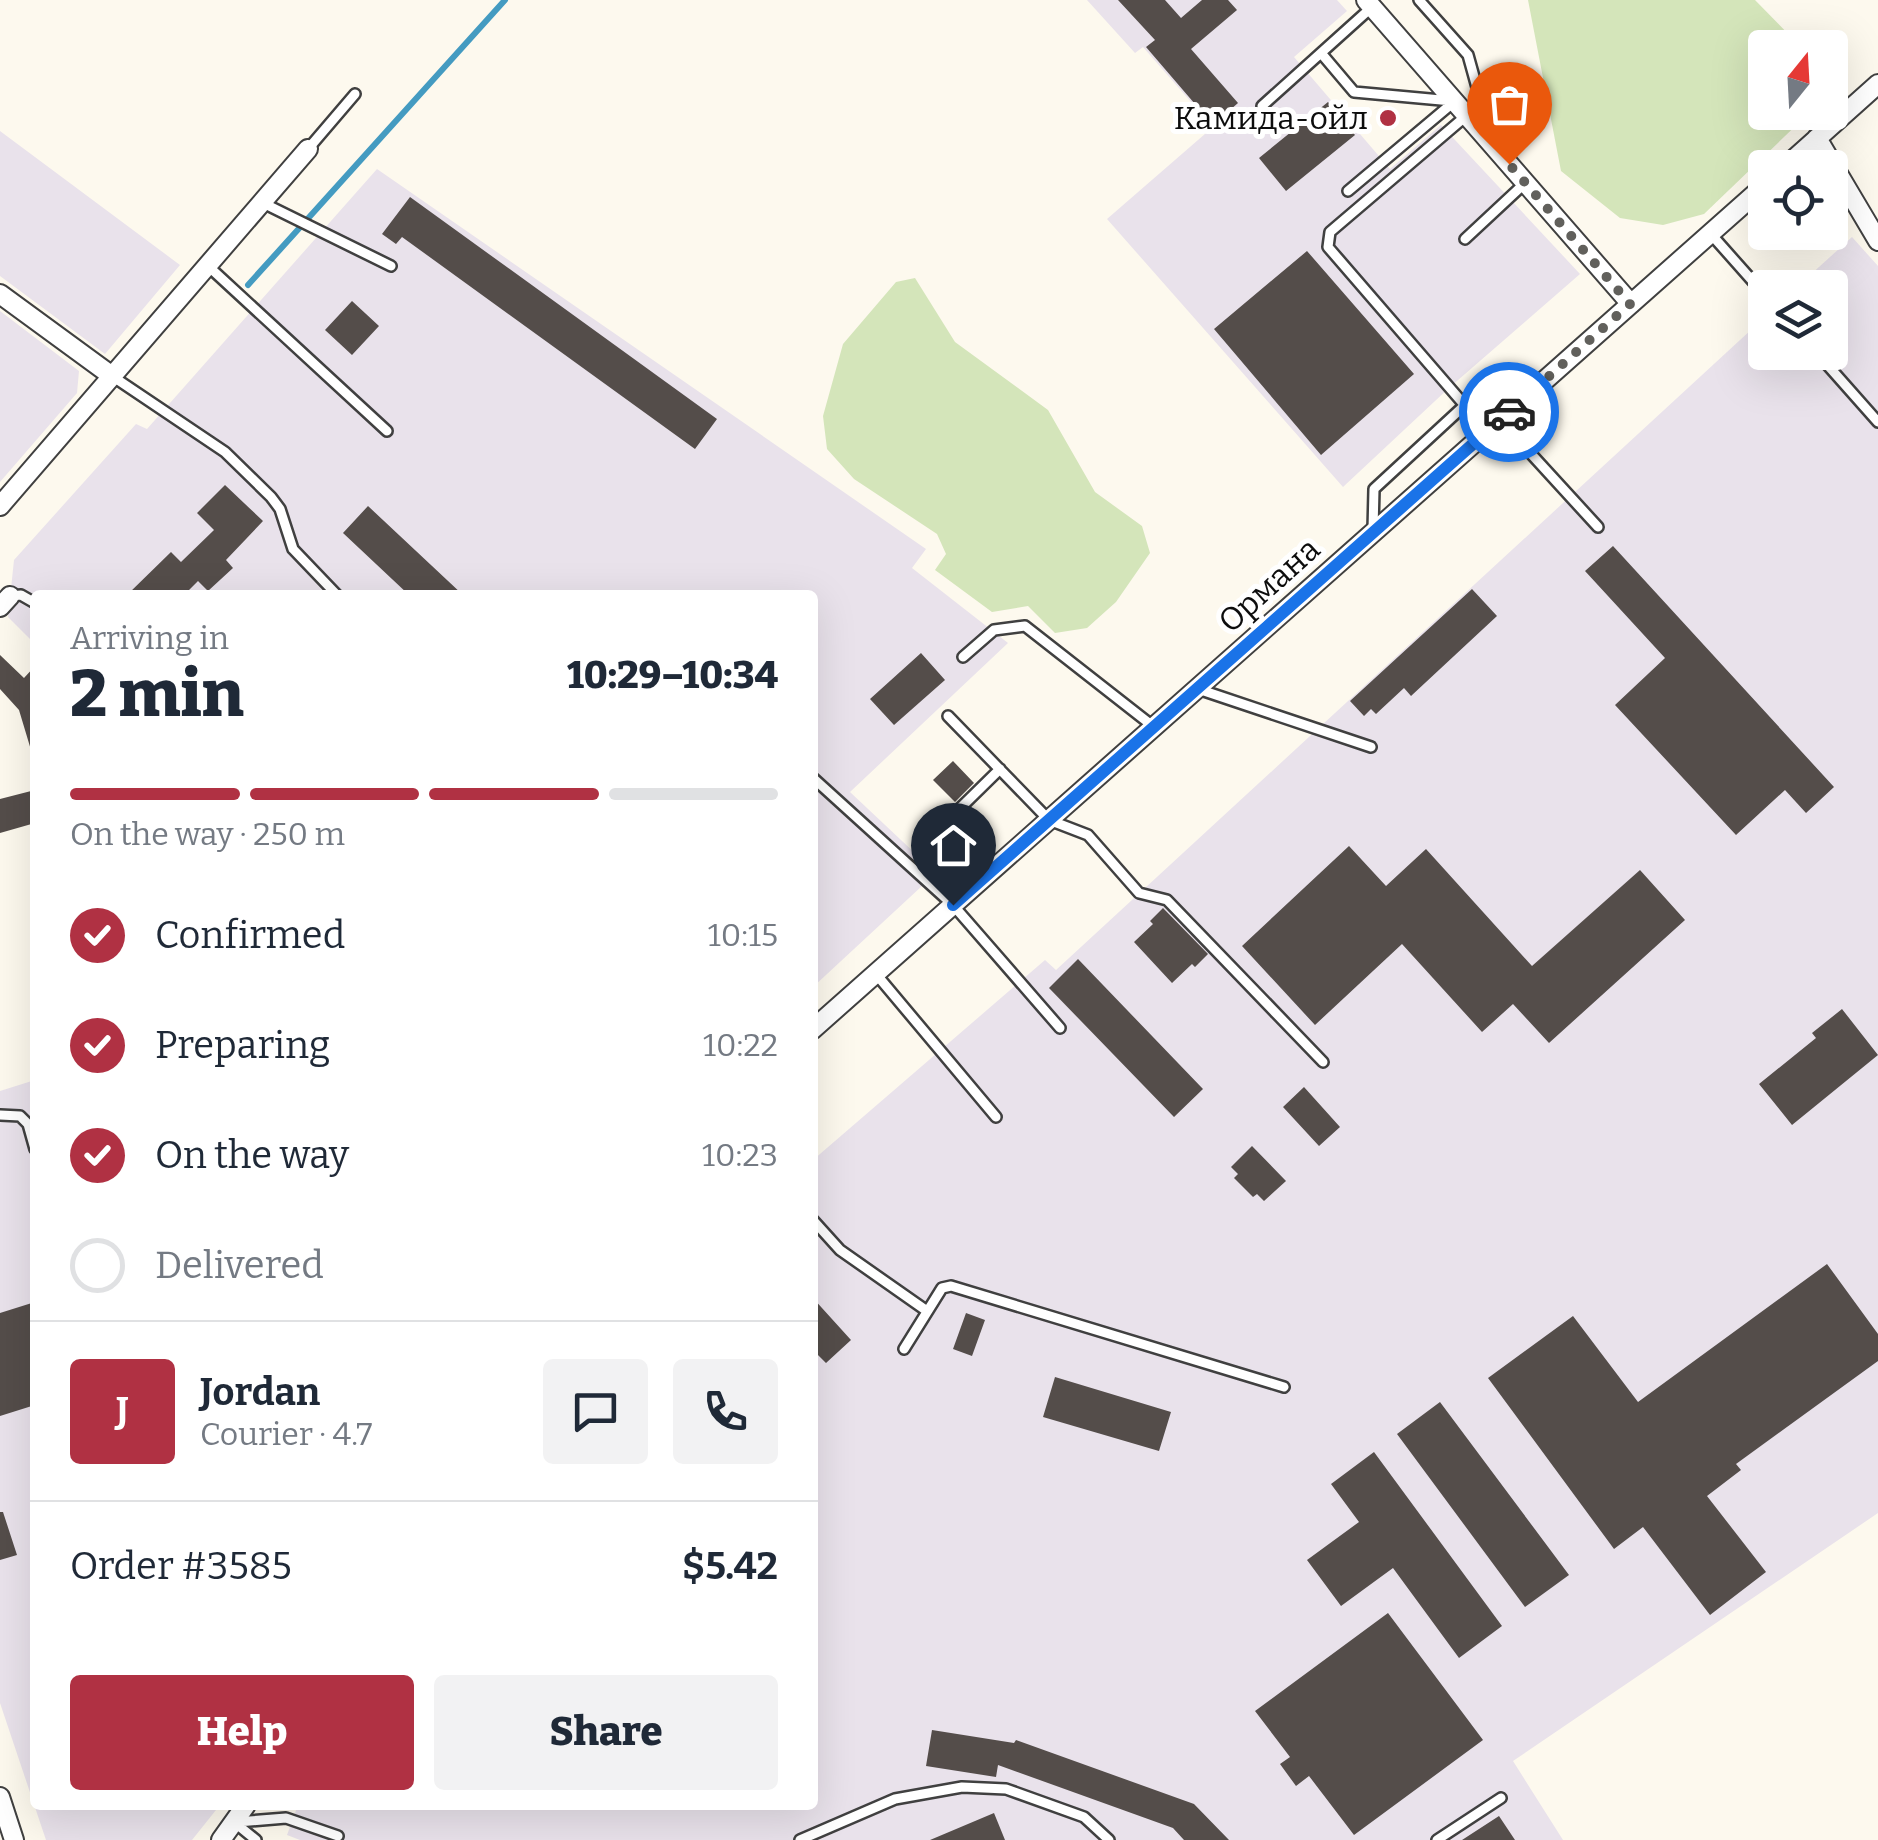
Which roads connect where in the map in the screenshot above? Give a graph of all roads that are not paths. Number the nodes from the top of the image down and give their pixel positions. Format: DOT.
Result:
graph roads {
  1 [pos="1419,0"];
  2 [pos="1369,4"];
  3 [pos="1321,53"];
  4 [pos="1878,84"];
  5 [pos="355,94"];
  6 [pos="1262,106"];
  7 [pos="1461,109"];
  8 [pos="1818,138"];
  9 [pos="1493,146"];
  10 [pos="308,149"];
  11 [pos="1804,150"];
  12 [pos="1525,183"];
  13 [pos="1348,191"];
  14 [pos="1748,200"];
  15 [pos="262,202"];
  16 [pos="1872,218"];
  17 [pos="1710,233"];
  18 [pos="1465,239"];
  19 [pos="1878,241"];
  20 [pos="208,265"];
  21 [pos="391,266"];
  22 [pos="1748,276"];
  23 [pos="0,294"];
  24 [pos="1630,304"];
  25 [pos="1832,370"];
  26 [pos="112,376"];
  27 [pos="1465,405"];
  28 [pos="1878,422"];
  29 [pos="1494,425"];
  30 [pos="388,431"];
  31 [pos="0,506"];
  32 [pos="1598,527"];
  33 [pos="1373,533"];
  34 [pos="332,590"];
  35 [pos="30,600"];
  36 [pos="5,601"];
  37 [pos="964,657"];
  38 [pos="1197,689"];
  39 [pos="948,716"];
  40 [pos="1154,728"];
  41 [pos="1371,747"];
  42 [pos="1000,769"];
  43 [pos="818,783"];
  44 [pos="1049,820"];
  45 [pos="960,899"];
  46 [pos="876,974"];
  47 [pos="818,1025"];
  48 [pos="1060,1028"];
  49 [pos="1323,1062"];
  50 [pos="0,1116"];
  51 [pos="996,1117"];
  52 [pos="30,1131"];
  53 [pos="818,1226"];
  54 [pos="927,1311"];
  55 [pos="904,1349"];
  56 [pos="1284,1386"];
  57 [pos="0,1797"];
  58 [pos="1501,1798"];
  59 [pos="242,1810"];
  60 [pos="234,1822"];
  61 [pos="338,1836"];
  62 [pos="14,1840"];
  63 [pos="221,1840"];
  64 [pos="256,1840"];
  65 [pos="800,1840"];
  66 [pos="1109,1840"];
  67 [pos="1437,1840"];
  1 -- 9 [label="lane"];
  2 -- 3 [label="lane"];
  2 -- 7 [label="street"];
  3 -- 6 [label="lane"];
  3 -- 7 [label="lane"];
  4 -- 8 [label="street"];
  5 -- 10 [label="lane"];
  7 -- 9 [label="street"];
  7 -- 13 [label="lane"];
  7 -- 27 [label="lane"];
  8 -- 11 [label="street"];
  8 -- 16 [label="street"];
  9 -- 12 [label="street"];
  10 -- 15 [label="street"];
  12 -- 18 [label="lane"];
  12 -- 24 [label="street"];
  14 -- 17 [label="street, Ормана"];
  15 -- 20 [label="street"];
  15 -- 21 [label="lane"];
  16 -- 19 [label="street"];
  17 -- 22 [label="lane"];
  17 -- 24 [label="street, Ормана"];
  20 -- 26 [label="street"];
  20 -- 30 [label="lane"];
  23 -- 26 [label="street"];
  24 -- 29 [label="street, Ормана"];
  25 -- 28 [label="lane"];
  26 -- 31 [label="street"];
  26 -- 34 [label="lane"];
  27 -- 29 [label="lane"];
  27 -- 33 [label="lane"];
  29 -- 32 [label="lane"];
  29 -- 33 [label="street, Ормана"];
  33 -- 38 [label="street, Ормана"];
  35 -- 36 [label="lane"];
  37 -- 40 [label="lane"];
  38 -- 40 [label="street, Ормана"];
  38 -- 41 [label="lane"];
  39 -- 42 [label="lane"];
  40 -- 44 [label="street, Ормана"];
  42 -- 44 [label="lane"];
  42 -- 45 [label="lane"];
  43 -- 45 [label="lane"];
  44 -- 45 [label="street, Ормана"];
  44 -- 49 [label="lane"];
  45 -- 46 [label="street, Ормана"];
  45 -- 48 [label="lane"];
  46 -- 47 [label="street, Ормана"];
  46 -- 51 [label="lane"];
  50 -- 52 [label="lane"];
  53 -- 54 [label="lane"];
  54 -- 55 [label="lane"];
  54 -- 56 [label="lane"];
  57 -- 62 [label="street"];
  58 -- 67 [label="lane"];
  59 -- 60 [label="street"];
  60 -- 61 [label="lane"];
  60 -- 63 [label="street"];
  60 -- 64 [label="lane"];
  65 -- 66 [label="lane"];
}
